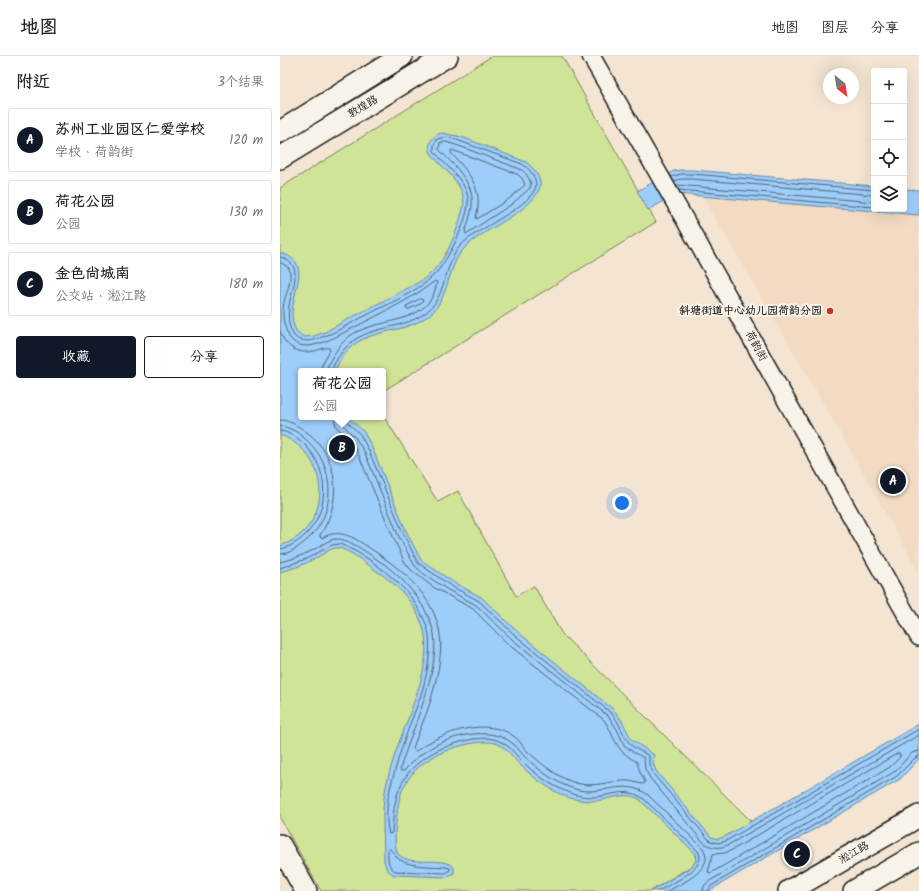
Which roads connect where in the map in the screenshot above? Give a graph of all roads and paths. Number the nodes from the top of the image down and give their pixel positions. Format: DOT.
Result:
graph roads {
  1 [pos="402,56"];
  2 [pos="447,56"];
  3 [pos="591,56"];
  4 [pos="280,132"];
  5 [pos="280,158"];
  6 [pos="919,637"];
  7 [pos="919,816"];
  8 [pos="280,845"];
  9 [pos="919,853"];
  10 [pos="306,891"];
  11 [pos="789,891"];
  12 [pos="854,891"];
  1 -- 4 [label="main road, 敦煌路"];
  2 -- 5 [label="main road, 敦煌路"];
  3 -- 6 [label="street, 荷韵街"];
  7 -- 11 [label="main road, 淞江路"];
  8 -- 10 [label="main road"];
  9 -- 12 [label="main road"];
}
